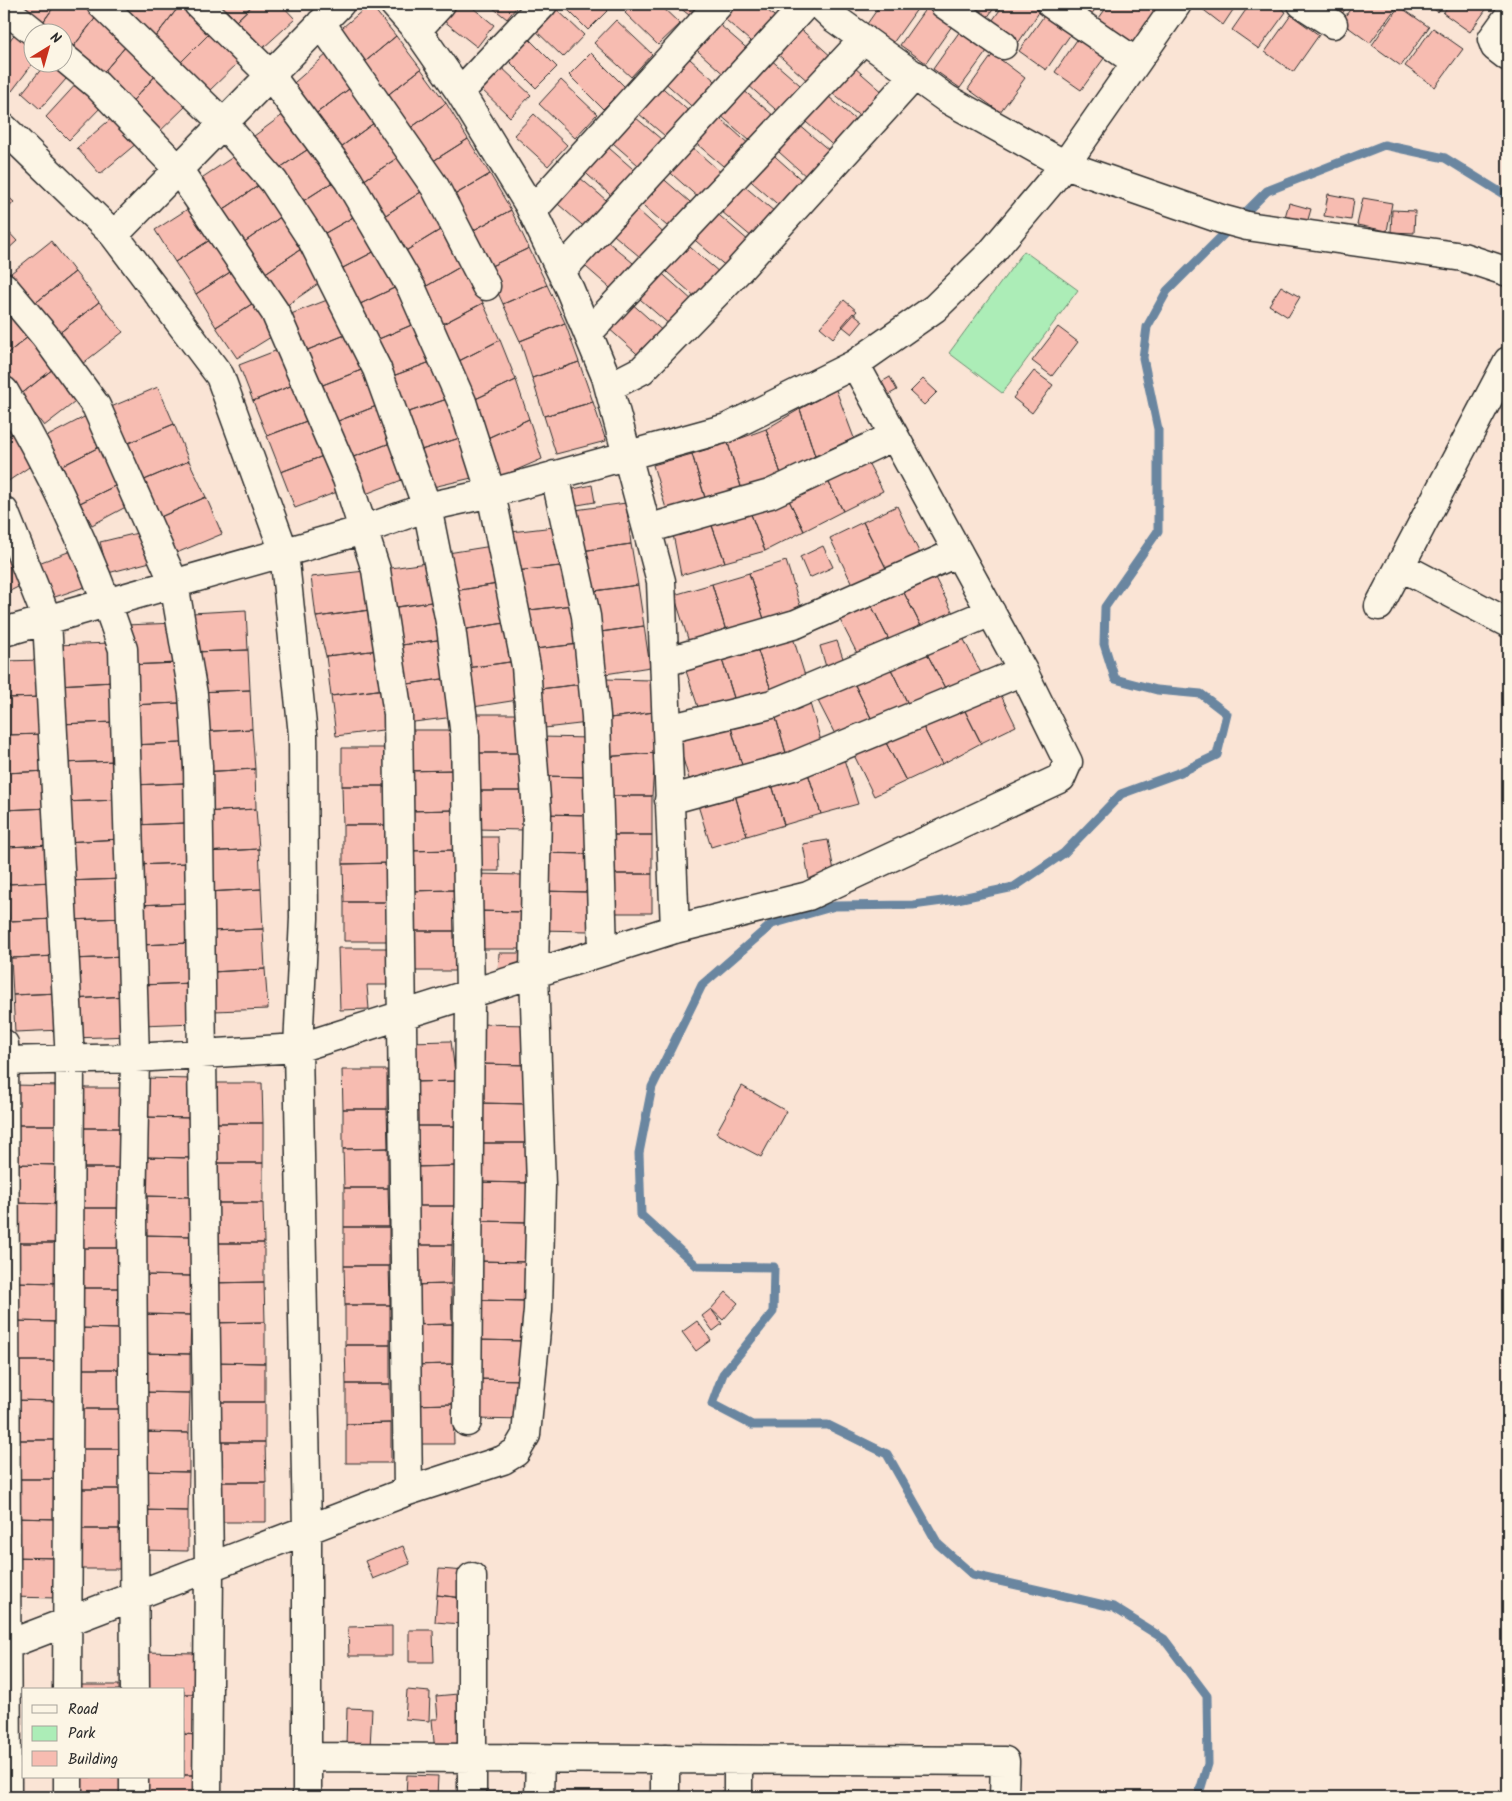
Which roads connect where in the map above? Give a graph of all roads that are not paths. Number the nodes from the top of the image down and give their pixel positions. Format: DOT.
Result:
graph roads {
  1 [pos="101,4"];
  2 [pos="198,4"];
  3 [pos="394,4"];
  4 [pos="441,4"];
  5 [pos="543,4"];
  6 [pos="719,4"];
  7 [pos="806,4"];
  8 [pos="819,4"];
  9 [pos="944,4"];
  10 [pos="1050,4"];
  11 [pos="1302,4"];
  12 [pos="1173,5"];
  13 [pos="4,8"];
  14 [pos="330,13"];
  15 [pos="1508,17"];
  16 [pos="22,22"];
  17 [pos="1333,24"];
  18 [pos="417,30"];
  19 [pos="864,39"];
  20 [pos="1002,45"];
  21 [pos="1508,57"];
  22 [pos="1136,62"];
  23 [pos="72,64"];
  24 [pos="270,75"];
  25 [pos="915,75"];
  26 [pos="460,92"];
  27 [pos="223,123"];
  28 [pos="4,128"];
  29 [pos="1065,165"];
  30 [pos="178,169"];
  31 [pos="532,211"];
  32 [pos="114,235"];
  33 [pos="561,271"];
  34 [pos="1508,272"];
  35 [pos="486,286"];
  36 [pos="4,287"];
  37 [pos="588,333"];
  38 [pos="855,364"];
  39 [pos="1506,368"];
  40 [pos="609,387"];
  41 [pos="4,391"];
  42 [pos="894,436"];
  43 [pos="627,455"];
  44 [pos="555,475"];
  45 [pos="491,493"];
  46 [pos="427,507"];
  47 [pos="4,512"];
  48 [pos="647,529"];
  49 [pos="363,530"];
  50 [pos="284,552"];
  51 [pos="958,552"];
  52 [pos="1400,566"];
  53 [pos="174,583"];
  54 [pos="107,602"];
  55 [pos="1379,606"];
  56 [pos="991,612"];
  57 [pos="47,619"];
  58 [pos="1508,623"];
  59 [pos="4,632"];
  60 [pos="664,662"];
  61 [pos="1023,671"];
  62 [pos="668,729"];
  63 [pos="669,800"];
  64 [pos="675,928"];
  65 [pos="603,951"];
  66 [pos="534,974"];
  67 [pos="470,993"];
  68 [pos="403,1013"];
  69 [pos="4,1043"];
  70 [pos="298,1048"];
  71 [pos="202,1055"];
  72 [pos="135,1058"];
  73 [pos="4,1061"];
  74 [pos="70,1061"];
  75 [pos="467,1422"];
  76 [pos="408,1491"];
  77 [pos="306,1530"];
  78 [pos="208,1568"];
  79 [pos="472,1577"];
  80 [pos="135,1596"];
  81 [pos="67,1622"];
  82 [pos="5,1645"];
  83 [pos="68,1688"];
  84 [pos="134,1688"];
  85 [pos="307,1757"];
  86 [pos="473,1758"];
  87 [pos="540,1759"];
  88 [pos="665,1760"];
  89 [pos="738,1760"];
  90 [pos="68,1778"];
  91 [pos="134,1778"];
  92 [pos="7,1797"];
  93 [pos="68,1797"];
  94 [pos="134,1797"];
  95 [pos="207,1797"];
  96 [pos="307,1797"];
  97 [pos="472,1797"];
  98 [pos="539,1797"];
  99 [pos="665,1797"];
  100 [pos="738,1797"];
  101 [pos="1004,1797"];
  1 -- 27 [label="street"];
  2 -- 24 [label="street"];
  3 -- 18 [label="street"];
  4 -- 18 [label="street"];
  5 -- 26 [label="street"];
  6 -- 31 [label="street"];
  7 -- 33 [label="street"];
  8 -- 19 [label="street"];
  9 -- 20 [label="street"];
  10 -- 22 [label="street"];
  11 -- 17 [label="street"];
  12 -- 22 [label="street"];
  13 -- 16 [label="street"];
  14 -- 24 [label="street"];
  14 -- 35 [label="street"];
  15 -- 21 [label="street"];
  18 -- 26 [label="street"];
  19 -- 25 [label="street"];
  19 -- 37 [label="street"];
  22 -- 29 [label="street"];
  23 -- 30 [label="street"];
  24 -- 27 [label="street"];
  24 -- 45 [label="street"];
  25 -- 29 [label="street"];
  25 -- 40 [label="street"];
  26 -- 31 [label="street"];
  27 -- 30 [label="street"];
  27 -- 46 [label="street"];
  28 -- 32 [label="street"];
  29 -- 34 [label="street"];
  29 -- 38 [label="street"];
  30 -- 32 [label="street"];
  30 -- 49 [label="street"];
  31 -- 33 [label="street"];
  32 -- 50 [label="street"];
  33 -- 37 [label="street"];
  36 -- 53 [label="street"];
  37 -- 40 [label="street"];
  38 -- 42 [label="street"];
  38 -- 43 [label="street"];
  39 -- 52 [label="street"];
  40 -- 43 [label="street"];
  41 -- 54 [label="street"];
  42 -- 48 [label="street"];
  42 -- 51 [label="street"];
  43 -- 44 [label="street"];
  43 -- 48 [label="street"];
  44 -- 45 [label="street"];
  44 -- 65 [label="street"];
  45 -- 46 [label="street"];
  45 -- 66 [label="street"];
  46 -- 49 [label="street"];
  46 -- 67 [label="street"];
  47 -- 57 [label="street"];
  48 -- 60 [label="street"];
  49 -- 50 [label="street"];
  49 -- 68 [label="street"];
  50 -- 53 [label="street"];
  50 -- 70 [label="street"];
  51 -- 56 [label="street"];
  51 -- 60 [label="street"];
  52 -- 55 [label="street"];
  52 -- 58 [label="street"];
  53 -- 54 [label="street"];
  53 -- 71 [label="street"];
  54 -- 57 [label="street"];
  54 -- 72 [label="street"];
  56 -- 61 [label="street"];
  56 -- 62 [label="street"];
  57 -- 59 [label="street"];
  57 -- 74 [label="street"];
  60 -- 62 [label="street"];
  61 -- 63 [label="street"];
  61 -- 64 [label="street"];
  62 -- 63 [label="street"];
  63 -- 64 [label="street"];
  64 -- 65 [label="street"];
  65 -- 66 [label="street"];
  66 -- 67 [label="street"];
  66 -- 76 [label="street"];
  67 -- 68 [label="street"];
  67 -- 75 [label="street"];
  68 -- 70 [label="street"];
  68 -- 76 [label="street"];
  69 -- 73 [label="street"];
  70 -- 71 [label="street"];
  70 -- 77 [label="street"];
  71 -- 72 [label="street"];
  71 -- 78 [label="street"];
  72 -- 74 [label="street"];
  72 -- 80 [label="street"];
  73 -- 74 [label="street"];
  73 -- 82 [label="street"];
  74 -- 81 [label="street"];
  76 -- 77 [label="street"];
  77 -- 78 [label="street"];
  77 -- 85 [label="street"];
  78 -- 80 [label="street"];
  78 -- 95 [label="street"];
  79 -- 86 [label="street"];
  80 -- 81 [label="street"];
  80 -- 84 [label="street"];
  81 -- 82 [label="street"];
  81 -- 83 [label="street"];
  82 -- 92 [label="street"];
  85 -- 86 [label="street"];
  85 -- 96 [label="street"];
  86 -- 87 [label="street"];
  86 -- 97 [label="street"];
  87 -- 88 [label="street"];
  87 -- 98 [label="street"];
  88 -- 89 [label="street"];
  88 -- 99 [label="street"];
  89 -- 100 [label="street"];
  89 -- 101 [label="street"];
  90 -- 93 [label="street"];
  91 -- 94 [label="street"];
}
